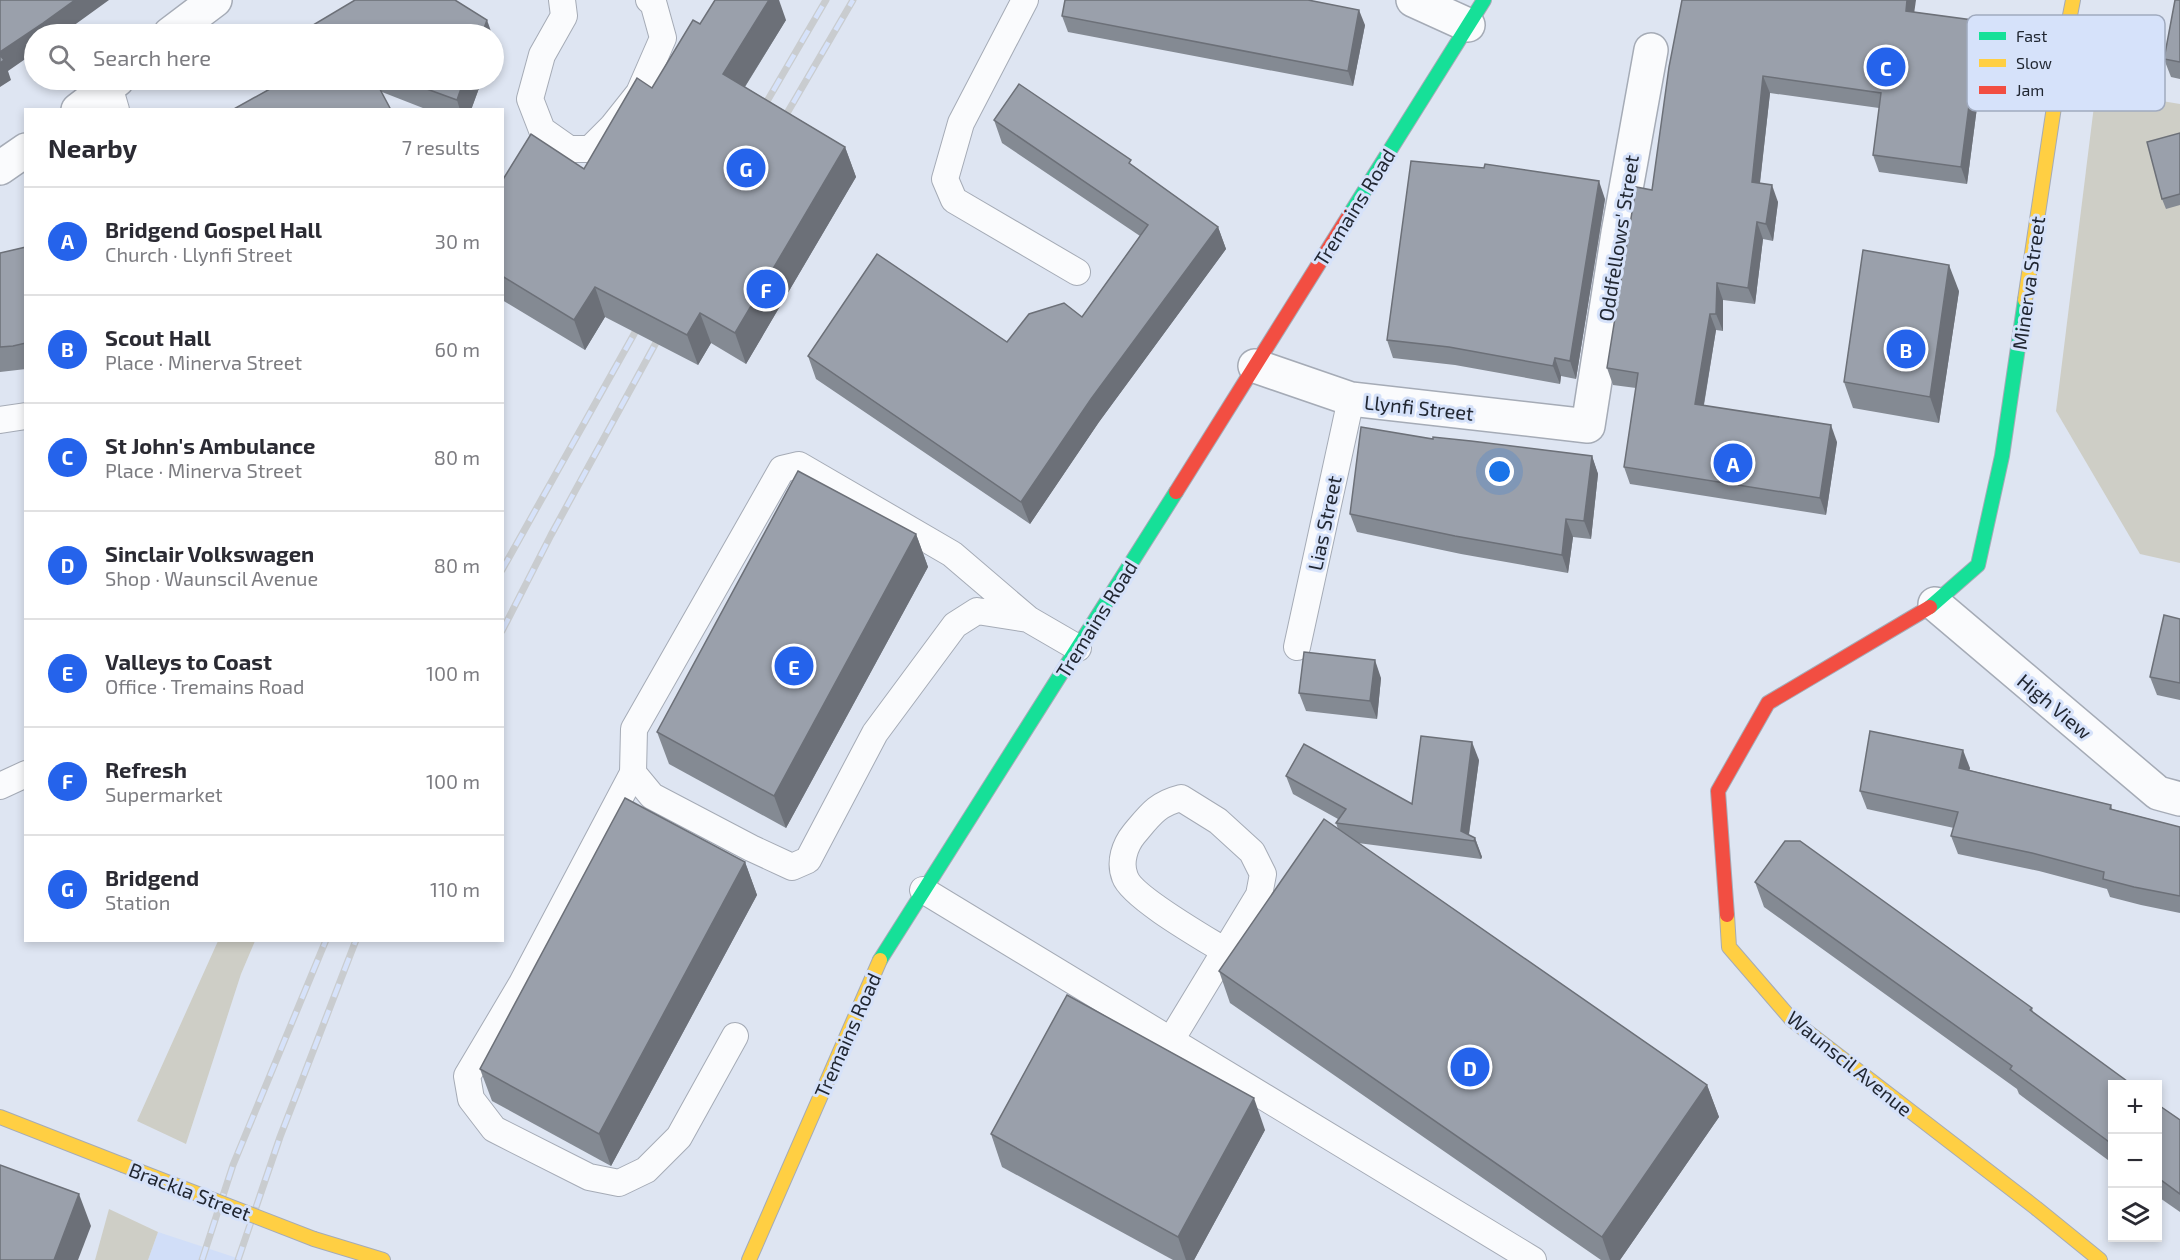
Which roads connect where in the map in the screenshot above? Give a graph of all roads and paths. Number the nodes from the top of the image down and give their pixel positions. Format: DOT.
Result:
graph roads {
  1 [pos="215,0"];
  2 [pos="562,0"];
  3 [pos="654,0"];
  4 [pos="1025,0"];
  5 [pos="1413,0"];
  6 [pos="2073,0"];
  7 [pos="1476,13"];
  8 [pos="2070,15"];
  9 [pos="183,24"];
  10 [pos="1651,50"];
  11 [pos="114,92"];
  12 [pos="82,108"];
  13 [pos="2053,111"];
  14 [pos="24,151"];
  15 [pos="0,168"];
  16 [pos="1077,272"];
  17 [pos="1255,366"];
  18 [pos="1351,399"];
  19 [pos="24,416"];
  20 [pos="0,420"];
  21 [pos="1588,426"];
  22 [pos="1978,565"];
  23 [pos="1935,604"];
  24 [pos="1028,619"];
  25 [pos="1297,647"];
  26 [pos="1078,648"];
  27 [pos="633,772"];
  28 [pos="24,775"];
  29 [pos="0,786"];
  30 [pos="2180,799"];
  31 [pos="923,890"];
  32 [pos="1225,951"];
  33 [pos="735,1036"];
  34 [pos="1171,1040"];
  35 [pos="0,1117"];
  36 [pos="383,1260"];
  37 [pos="749,1260"];
  38 [pos="1533,1260"];
  39 [pos="2100,1260"];
  1 -- 9 [label="street"];
  2 -- 3 [label="lane"];
  4 -- 16 [label="lane"];
  5 -- 7 [label="street"];
  6 -- 8 [label="street, Minerva Street"];
  7 -- 17 [label="street, Tremains Road"];
  10 -- 21 [label="street, Oddfellows' Street"];
  11 -- 12 [label="street"];
  13 -- 22 [label="street, Minerva Street"];
  14 -- 15 [label="street"];
  17 -- 18 [label="street, Llynfi Street"];
  17 -- 26 [label="street, Tremains Road"];
  18 -- 21 [label="street, Llynfi Street"];
  18 -- 25 [label="lane, Lias Street"];
  19 -- 20 [label="lane"];
  22 -- 23 [label="street, Waunscil Avenue"];
  23 -- 30 [label="street, High View"];
  23 -- 39 [label="street, Waunscil Avenue"];
  24 -- 26 [label="lane"];
  24 -- 27 [label="lane"];
  24 -- 27 [label="lane"];
  26 -- 31 [label="street, Tremains Road"];
  27 -- 33 [label="lane"];
  28 -- 29 [label="lane"];
  31 -- 34 [label="lane"];
  31 -- 37 [label="street, Tremains Road"];
  32 -- 32 [label="lane"];
  32 -- 34 [label="lane"];
  34 -- 38 [label="lane"];
  35 -- 36 [label="street, Brackla Street, bridge"];
}
